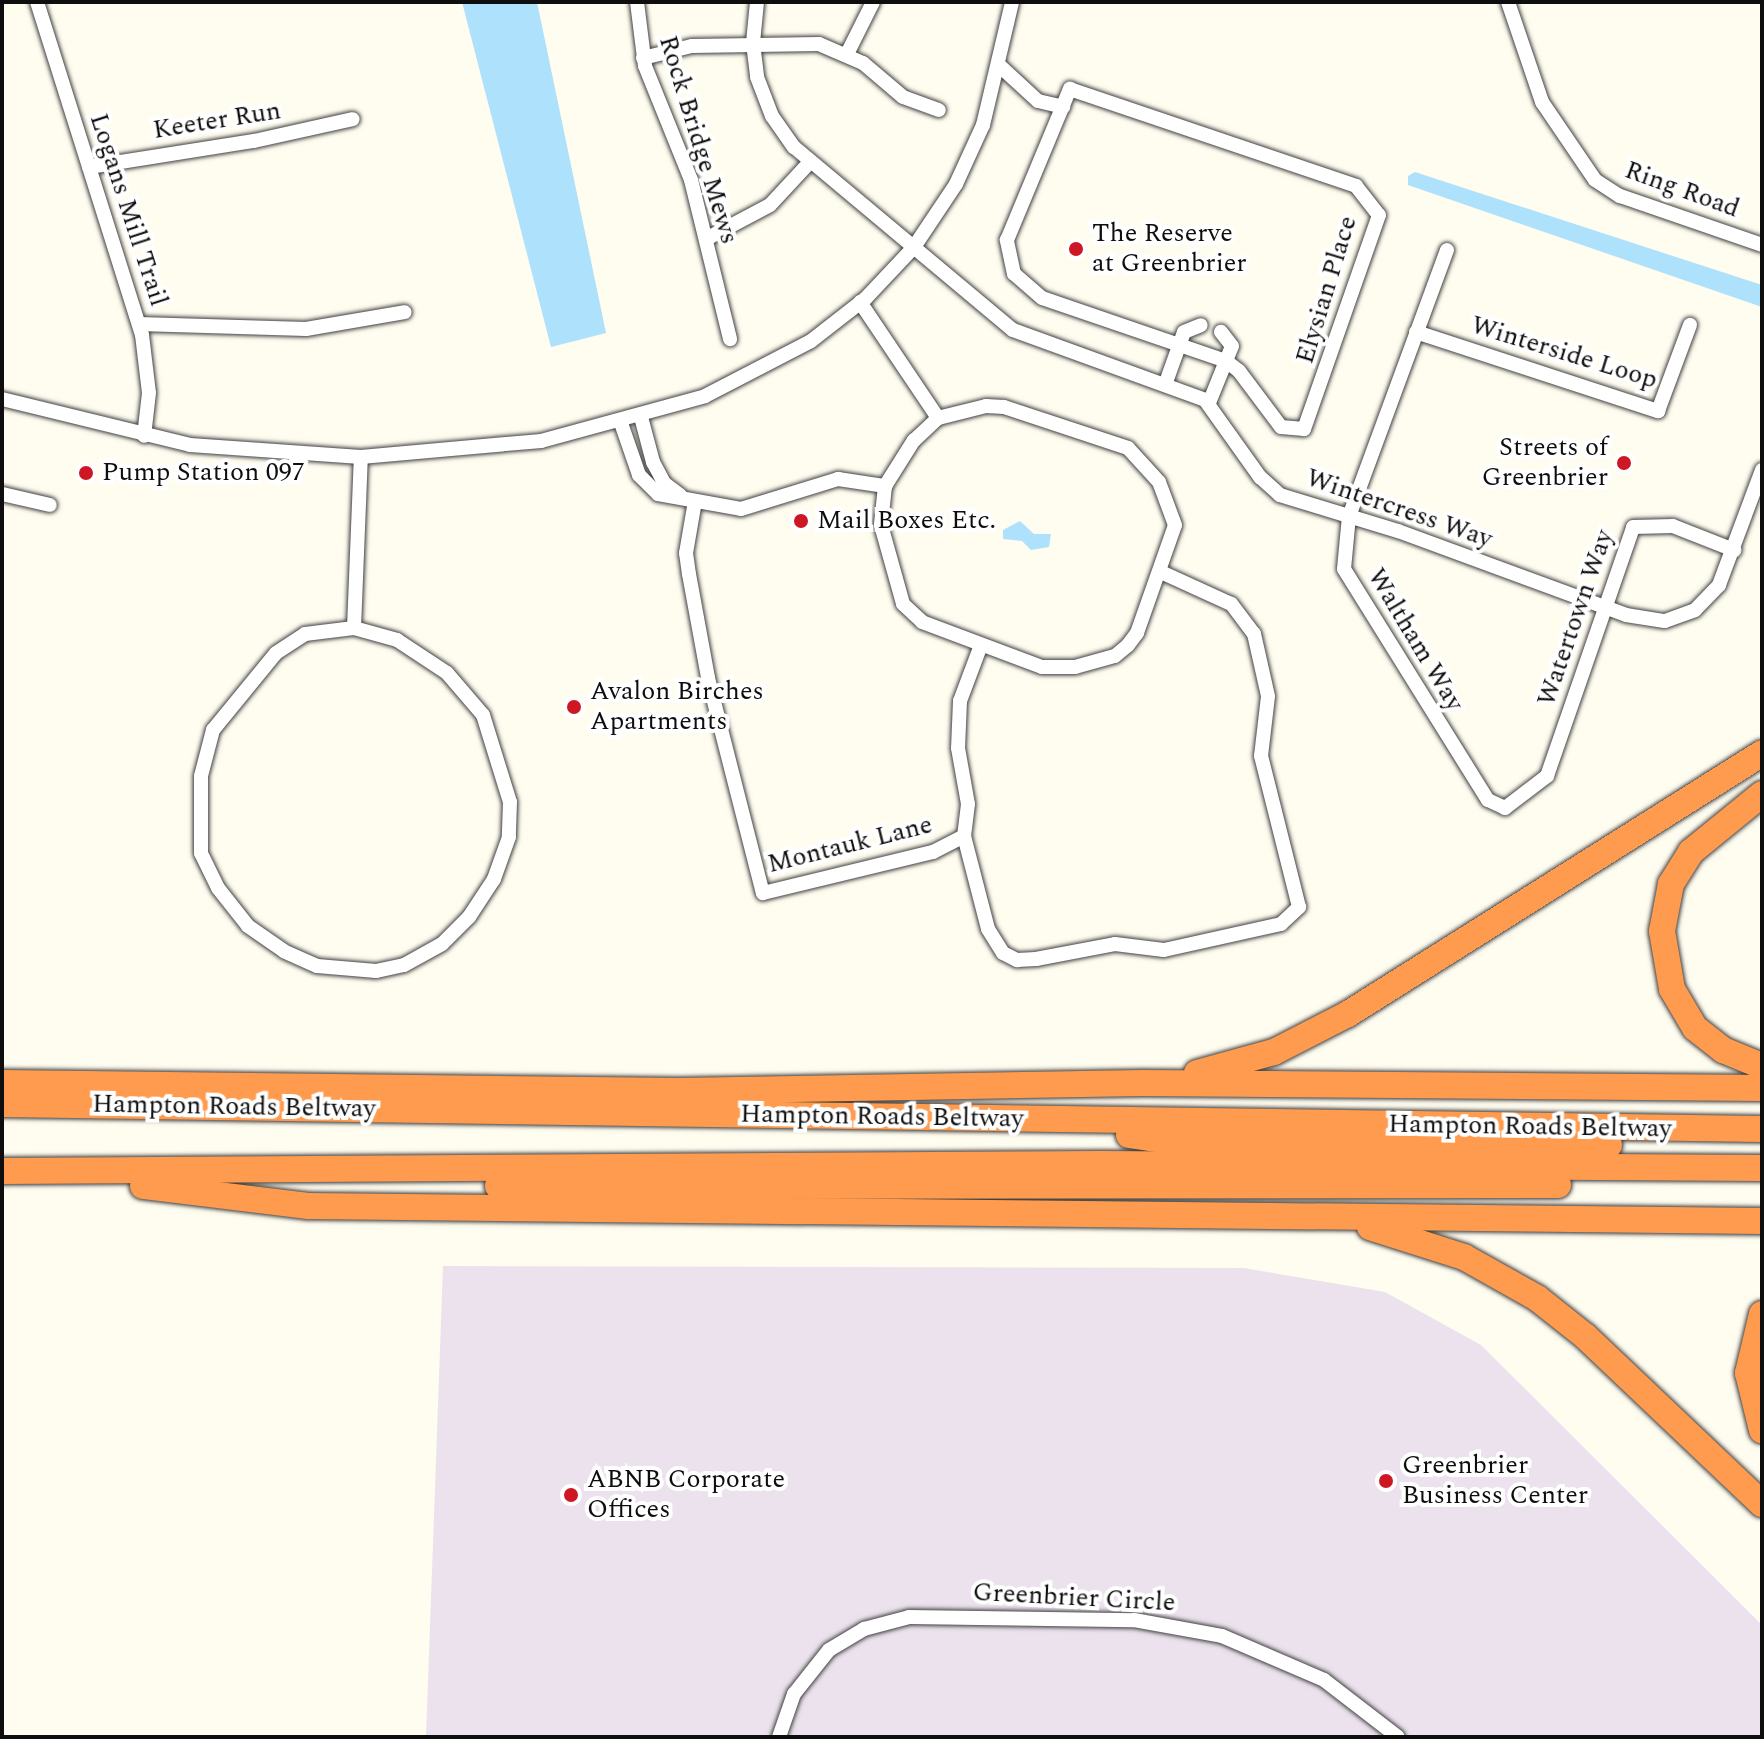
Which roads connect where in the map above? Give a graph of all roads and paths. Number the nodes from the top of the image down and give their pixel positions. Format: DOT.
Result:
graph roads {
  1 [pos="637,2"];
  2 [pos="757,2"];
  3 [pos="873,2"];
  4 [pos="1012,2"];
  5 [pos="1508,2"];
  6 [pos="43,3"];
  7 [pos="753,43"];
  8 [pos="847,54"];
  9 [pos="643,58"];
  10 [pos="1001,67"];
  11 [pos="1063,107"];
  12 [pos="939,110"];
  13 [pos="353,119"];
  14 [pos="810,162"];
  15 [pos="89,167"];
  16 [pos="706,239"];
  17 [pos="1762,245"];
  18 [pos="914,247"];
  19 [pos="1447,250"];
  20 [pos="860,302"];
  21 [pos="405,312"];
  22 [pos="139,324"];
  23 [pos="1201,325"];
  24 [pos="1690,325"];
  25 [pos="1221,332"];
  26 [pos="1416,332"];
  27 [pos="730,339"];
  28 [pos="1179,344"];
  29 [pos="1226,361"];
  30 [pos="1165,385"];
  31 [pos="2,399"];
  32 [pos="1209,403"];
  33 [pos="641,417"];
  34 [pos="938,418"];
  35 [pos="621,423"];
  36 [pos="144,436"];
  37 [pos="361,457"];
  38 [pos="1762,470"];
  39 [pos="885,486"];
  40 [pos="2,494"];
  41 [pos="695,501"];
  42 [pos="50,505"];
  43 [pos="1349,516"];
  44 [pos="1734,550"];
  45 [pos="1161,572"];
  46 [pos="1602,606"];
  47 [pos="354,628"];
  48 [pos="981,645"];
  49 [pos="1762,753"];
  50 [pos="1762,794"];
  51 [pos="1505,808"];
  52 [pos="964,836"];
  53 [pos="1762,1066"];
  54 [pos="2,1083"];
  55 [pos="1095,1084"];
  56 [pos="1762,1088"];
  57 [pos="2,1104"];
  58 [pos="1030,1119"];
  59 [pos="1762,1129"];
  60 [pos="1762,1147"];
  61 [pos="1762,1168"];
  62 [pos="2,1171"];
  63 [pos="143,1186"];
  64 [pos="1762,1186"];
  65 [pos="2,1187"];
  66 [pos="1279,1215"];
  67 [pos="1762,1221"];
  68 [pos="1762,1314"];
  69 [pos="1762,1430"];
  70 [pos="1762,1504"];
  71 [pos="779,1737"];
  72 [pos="1398,1737"];
  1 -- 9 [label="street, Rock Bridge Mews"];
  2 -- 7 [label="street"];
  3 -- 8 [label="street"];
  4 -- 10 [label="street"];
  5 -- 17 [label="street, Ring Road"];
  6 -- 15 [label="street, Logans Mill Trail"];
  7 -- 8 [label="street"];
  7 -- 9 [label="street"];
  7 -- 14 [label="street"];
  8 -- 12 [label="street"];
  9 -- 16 [label="street, Rock Bridge Mews"];
  10 -- 11 [label="street"];
  10 -- 18 [label="street"];
  11 -- 28 [label="street, Elysian Place"];
  11 -- 29 [label="street, Elysian Place"];
  13 -- 15 [label="street, Keeter Run"];
  14 -- 16 [label="street"];
  14 -- 18 [label="street"];
  15 -- 22 [label="street, Logans Mill Trail"];
  16 -- 27 [label="street, Rock Bridge Mews"];
  18 -- 20 [label="street"];
  18 -- 30 [label="street"];
  19 -- 26 [label="street, Waltham Way"];
  20 -- 33 [label="street"];
  20 -- 34 [label="street"];
  21 -- 22 [label="street"];
  22 -- 36 [label="street, Logans Mill Trail"];
  23 -- 28 [label="street"];
  24 -- 26 [label="street, Winterside Loop"];
  25 -- 29 [label="street"];
  26 -- 43 [label="street, Waltham Way"];
  28 -- 29 [label="street, Elysian Place"];
  28 -- 30 [label="street"];
  29 -- 32 [label="street"];
  30 -- 32 [label="street"];
  31 -- 36 [label="street"];
  32 -- 43 [label="street, Wintercress Way"];
  33 -- 35 [label="street"];
  33 -- 41 [label="street"];
  34 -- 39 [label="street"];
  34 -- 45 [label="street"];
  35 -- 37 [label="street"];
  35 -- 41 [label="street"];
  36 -- 37 [label="street"];
  37 -- 47 [label="street"];
  38 -- 44 [label="street, Wintercress Way"];
  39 -- 41 [label="street"];
  39 -- 48 [label="street"];
  40 -- 42 [label="street"];
  41 -- 52 [label="street, Montauk Lane"];
  43 -- 46 [label="street, Wintercress Way"];
  43 -- 51 [label="street, Waltham Way"];
  44 -- 46 [label="street, Wintercress Way"];
  44 -- 46 [label="street, Watertown Way"];
  45 -- 48 [label="street"];
  45 -- 52 [label="street"];
  46 -- 51 [label="street, Watertown Way"];
  47 -- 47 [label="street"];
  48 -- 52 [label="street"];
  49 -- 55 [label="highway"];
  50 -- 53 [label="highway"];
  54 -- 55 [label="highway"];
  55 -- 56 [label="highway"];
  57 -- 58 [label="highway, Hampton Roads Beltway"];
  58 -- 59 [label="highway, Hampton Roads Beltway"];
  58 -- 60 [label="highway"];
  61 -- 62 [label="highway"];
  63 -- 64 [label="highway"];
  63 -- 65 [label="highway"];
  63 -- 66 [label="highway"];
  66 -- 67 [label="highway"];
  66 -- 70 [label="highway"];
  68 -- 69 [label="highway"];
  71 -- 72 [label="street, Greenbrier Circle"];
}
